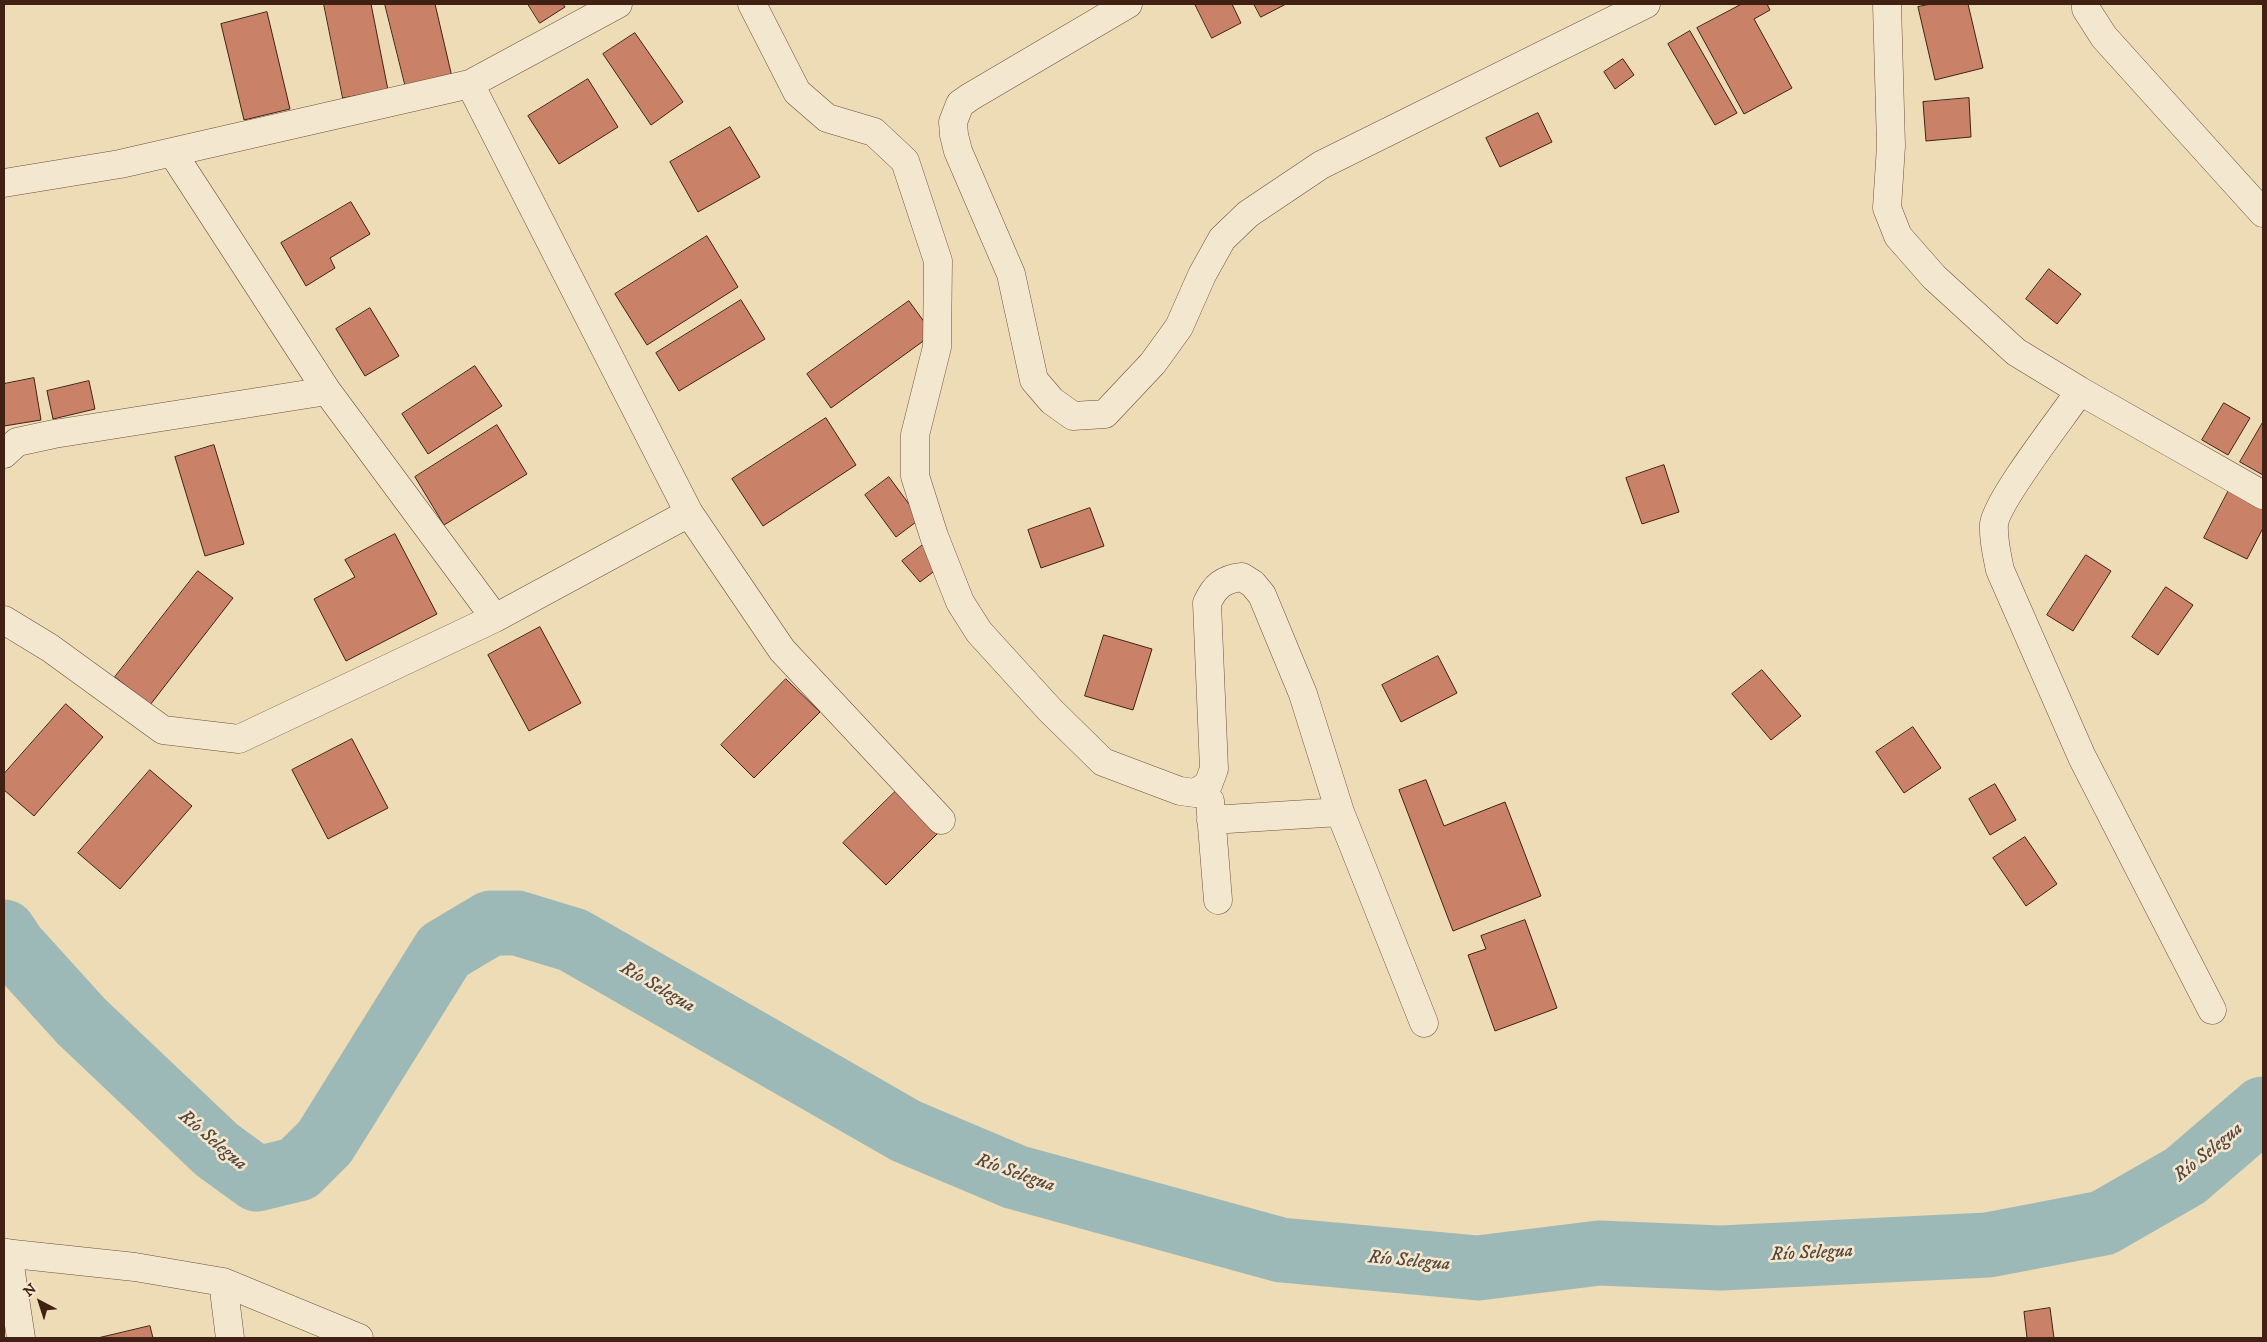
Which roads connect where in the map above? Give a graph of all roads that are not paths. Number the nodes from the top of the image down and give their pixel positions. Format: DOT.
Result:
graph roads {
  1 [pos="618,4"];
  2 [pos="752,4"];
  3 [pos="1128,4"];
  4 [pos="1646,4"];
  5 [pos="1887,4"];
  6 [pos="2086,4"];
  7 [pos="470,84"];
  8 [pos="172,152"];
  9 [pos="4,183"];
  10 [pos="2263,213"];
  11 [pos="326,391"];
  12 [pos="2080,391"];
  13 [pos="4,454"];
  14 [pos="2263,495"];
  15 [pos="689,513"];
  16 [pos="495,618"];
  17 [pos="4,620"];
  18 [pos="1208,785"];
  19 [pos="1340,812"];
  20 [pos="941,820"];
  21 [pos="1212,820"];
  22 [pos="1218,900"];
  23 [pos="2212,1010"];
  24 [pos="1424,1024"];
  25 [pos="6,1253"];
  26 [pos="223,1282"];
  27 [pos="21,1338"];
  28 [pos="230,1338"];
  29 [pos="359,1338"];
  1 -- 7 [label="street"];
  2 -- 18 [label="street"];
  3 -- 4 [label="street"];
  5 -- 12 [label="street"];
  6 -- 10 [label="street"];
  7 -- 8 [label="street"];
  7 -- 15 [label="street"];
  8 -- 9 [label="street"];
  8 -- 11 [label="street"];
  11 -- 13 [label="street"];
  11 -- 16 [label="street"];
  12 -- 14 [label="street"];
  12 -- 23 [label="street"];
  15 -- 16 [label="street"];
  15 -- 20 [label="street"];
  16 -- 17 [label="street"];
  18 -- 19 [label="street"];
  18 -- 21 [label="street"];
  19 -- 21 [label="street"];
  19 -- 24 [label="street"];
  21 -- 22 [label="street"];
  25 -- 26 [label="street"];
  25 -- 27 [label="street"];
  26 -- 28 [label="street"];
  26 -- 29 [label="street"];
}
